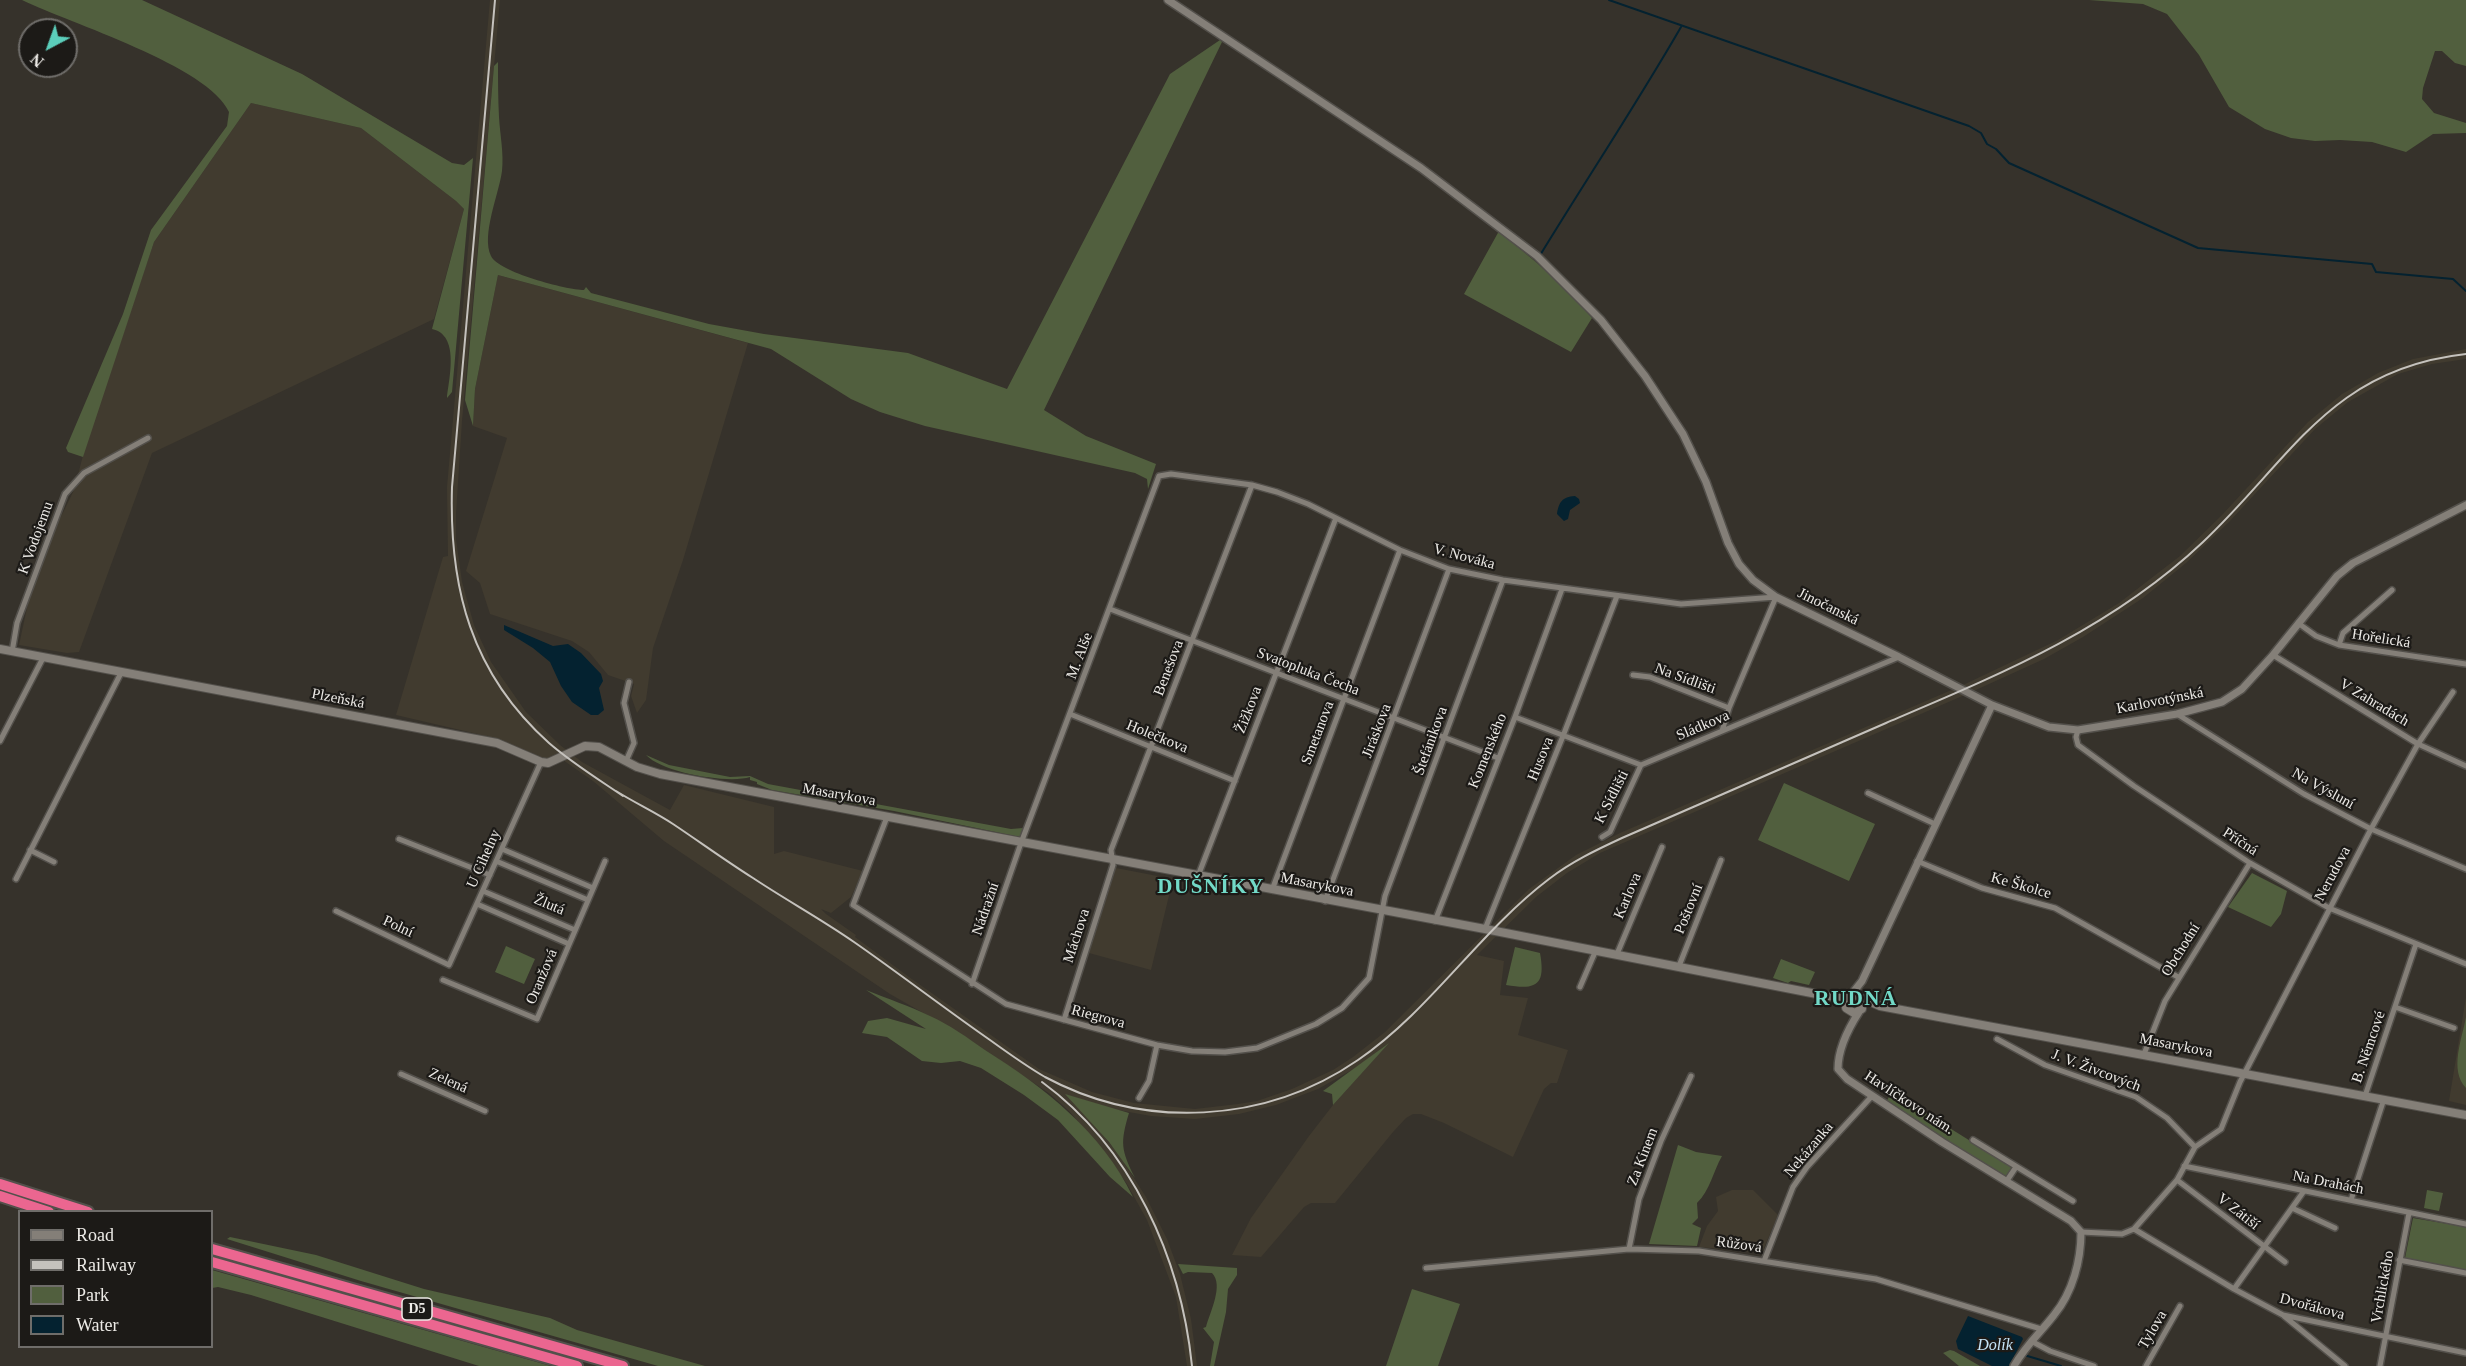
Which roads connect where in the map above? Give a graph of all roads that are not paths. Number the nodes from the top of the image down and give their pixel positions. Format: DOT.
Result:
graph roads {
  1 [pos="1168,0"];
  2 [pos="148,438"];
  3 [pos="1159,476"];
  4 [pos="1252,485"];
  5 [pos="2466,505"];
  6 [pos="1336,518"];
  7 [pos="1400,550"];
  8 [pos="1449,569"];
  9 [pos="1503,580"];
  10 [pos="1562,589"];
  11 [pos="2392,590"];
  12 [pos="1617,596"];
  13 [pos="1776,597"];
  14 [pos="1110,609"];
  15 [pos="2298,623"];
  16 [pos="1193,640"];
  17 [pos="2339,645"];
  18 [pos="0,649"];
  19 [pos="12,652"];
  20 [pos="2273,655"];
  21 [pos="1899,657"];
  22 [pos="43,658"];
  23 [pos="2466,664"];
  24 [pos="121,672"];
  25 [pos="1276,673"];
  26 [pos="1633,675"];
  27 [pos="629,682"];
  28 [pos="2453,692"];
  29 [pos="1344,699"];
  30 [pos="1992,705"];
  31 [pos="1729,708"];
  32 [pos="1070,714"];
  33 [pos="2177,714"];
  34 [pos="1395,717"];
  35 [pos="1515,717"];
  36 [pos="2078,730"];
  37 [pos="1722,731"];
  38 [pos="1563,736"];
  39 [pos="1445,737"];
  40 [pos="0,741"];
  41 [pos="2418,744"];
  42 [pos="1152,748"];
  43 [pos="1498,758"];
  44 [pos="626,761"];
  45 [pos="541,762"];
  46 [pos="1641,765"];
  47 [pos="2466,766"];
  48 [pos="1235,781"];
  49 [pos="1868,793"];
  50 [pos="887,817"];
  51 [pos="1935,824"];
  52 [pos="2371,829"];
  53 [pos="1602,837"];
  54 [pos="399,838"];
  55 [pos="1021,843"];
  56 [pos="1662,847"];
  57 [pos="502,849"];
  58 [pos="30,850"];
  59 [pos="1112,860"];
  60 [pos="1721,860"];
  61 [pos="496,861"];
  62 [pos="605,861"];
  63 [pos="1917,861"];
  64 [pos="54,862"];
  65 [pos="2250,863"];
  66 [pos="2466,869"];
  67 [pos="490,875"];
  68 [pos="1198,876"];
  69 [pos="16,879"];
  70 [pos="593,888"];
  71 [pos="1272,890"];
  72 [pos="483,891"];
  73 [pos="588,900"];
  74 [pos="1325,901"];
  75 [pos="477,904"];
  76 [pos="2329,908"];
  77 [pos="1383,910"];
  78 [pos="336,911"];
  79 [pos="1435,921"];
  80 [pos="1485,929"];
  81 [pos="575,930"];
  82 [pos="569,944"];
  83 [pos="2416,944"];
  84 [pos="1596,950"];
  85 [pos="1617,954"];
  86 [pos="2466,964"];
  87 [pos="449,965"];
  88 [pos="1679,966"];
  89 [pos="2178,976"];
  90 [pos="443,980"];
  91 [pos="1862,981"];
  92 [pos="972,984"];
  93 [pos="1580,987"];
  94 [pos="1827,996"];
  95 [pos="1849,996"];
  96 [pos="1861,998"];
  97 [pos="1880,1006"];
  98 [pos="2395,1007"];
  99 [pos="1846,1008"];
  100 [pos="1860,1011"];
  101 [pos="1064,1020"];
  102 [pos="1850,1025"];
  103 [pos="2454,1028"];
  104 [pos="2013,1030"];
  105 [pos="1997,1039"];
  106 [pos="1156,1045"];
  107 [pos="2011,1046"];
  108 [pos="2144,1054"];
  109 [pos="2245,1073"];
  110 [pos="401,1074"];
  111 [pos="1691,1076"];
  112 [pos="1872,1096"];
  113 [pos="2365,1096"];
  114 [pos="1138,1098"];
  115 [pos="2384,1099"];
  116 [pos="485,1111"];
  117 [pos="2466,1115"];
  118 [pos="1972,1140"];
  119 [pos="2195,1147"];
  120 [pos="2184,1166"];
  121 [pos="2016,1167"];
  122 [pos="2177,1180"];
  123 [pos="2006,1182"];
  124 [pos="0,1184"];
  125 [pos="2304,1191"];
  126 [pos="0,1196"];
  127 [pos="2351,1200"];
  128 [pos="2073,1201"];
  129 [pos="2292,1208"];
  130 [pos="43,1210"];
  131 [pos="82,1210"];
  132 [pos="2409,1212"];
  133 [pos="2466,1224"];
  134 [pos="2335,1228"];
  135 [pos="2134,1229"];
  136 [pos="2081,1232"];
  137 [pos="2264,1246"];
  138 [pos="213,1249"];
  139 [pos="1629,1249"];
  140 [pos="2399,1260"];
  141 [pos="1764,1261"];
  142 [pos="213,1262"];
  143 [pos="2285,1262"];
  144 [pos="1426,1268"];
  145 [pos="2466,1273"];
  146 [pos="2234,1289"];
  147 [pos="2180,1306"];
  148 [pos="2283,1315"];
  149 [pos="2041,1329"];
  150 [pos="2386,1338"];
  151 [pos="2031,1341"];
  152 [pos="2466,1353"];
  153 [pos="577,1366"];
  154 [pos="623,1366"];
  155 [pos="2014,1366"];
  156 [pos="2094,1366"];
  157 [pos="2146,1366"];
  158 [pos="2345,1366"];
  159 [pos="2380,1366"];
  1 -- 13 [label="street, Jinočanská"];
  2 -- 19 [label="street, K Vodojemu"];
  3 -- 4 [label="street, V. Nováka"];
  3 -- 14 [label="street, M. Alše"];
  4 -- 6 [label="street, V. Nováka"];
  4 -- 16 [label="street, Benešova"];
  5 -- 15 [label="street, Karlovotýnská"];
  6 -- 7 [label="street, V. Nováka"];
  6 -- 25 [label="street, Žižkova"];
  7 -- 8 [label="street, V. Nováka"];
  7 -- 29 [label="street, Smetanova"];
  8 -- 9 [label="street, V. Nováka"];
  8 -- 34 [label="street, Jiráskova"];
  9 -- 10 [label="street, V. Nováka"];
  9 -- 39 [label="street, Štefánikova"];
  10 -- 12 [label="street, V. Nováka"];
  10 -- 35 [label="street, Komenského"];
  11 -- 17 [label="street"];
  12 -- 13 [label="street, V. Nováka"];
  12 -- 38 [label="street, Husova"];
  13 -- 21 [label="street, Jinočanská"];
  13 -- 31 [label="street"];
  14 -- 16 [label="street, Svatopluka Čecha"];
  14 -- 32 [label="street, M. Alše"];
  15 -- 17 [label="street, Hořelická"];
  15 -- 20 [label="street, Karlovotýnská"];
  16 -- 25 [label="street, Svatopluka Čecha"];
  16 -- 42 [label="street, Benešova"];
  17 -- 23 [label="street, Hořelická"];
  18 -- 19 [label="main road, Plzeňská"];
  19 -- 22 [label="main road, Plzeňská"];
  20 -- 33 [label="street, Karlovotýnská"];
  20 -- 41 [label="street, V Zahradách"];
  21 -- 30 [label="street, Jinočanská"];
  21 -- 37 [label="street, Sládkova"];
  22 -- 24 [label="main road, Plzeňská"];
  22 -- 40 [label="street"];
  24 -- 45 [label="main road, Plzeňská"];
  24 -- 58 [label="street"];
  25 -- 29 [label="street, Svatopluka Čecha"];
  25 -- 48 [label="street, Žižkova"];
  26 -- 31 [label="street, Na Sídlišti"];
  27 -- 44 [label="street"];
  28 -- 41 [label="street, Nerudova"];
  29 -- 34 [label="street, Svatopluka Čecha"];
  29 -- 71 [label="street, Smetanova"];
  30 -- 36 [label="street, Karlovotýnská"];
  30 -- 51 [label="street"];
  31 -- 37 [label="street"];
  32 -- 42 [label="street, Holečkova"];
  32 -- 55 [label="street, M. Alše"];
  33 -- 36 [label="street, Karlovotýnská"];
  33 -- 52 [label="street, Na Výsluní"];
  34 -- 39 [label="street, Svatopluka Čecha"];
  34 -- 74 [label="street, Jiráskova"];
  35 -- 38 [label="street"];
  35 -- 43 [label="street, Komenského"];
  36 -- 65 [label="street, Příčná"];
  37 -- 46 [label="street, Sládkova"];
  38 -- 46 [label="street"];
  38 -- 80 [label="street, Husova"];
  39 -- 43 [label="street, Svatopluka Čecha"];
  39 -- 77 [label="street, Štefánikova"];
  41 -- 47 [label="street, V Zahradách"];
  41 -- 52 [label="street, Nerudova"];
  42 -- 48 [label="street, Holečkova"];
  42 -- 59 [label="street, Benešova"];
  43 -- 79 [label="street, Komenského"];
  44 -- 45 [label="main road"];
  44 -- 50 [label="main road, Masarykova"];
  45 -- 57 [label="street, U Cihelny"];
  46 -- 53 [label="street, K Sídlišti"];
  48 -- 68 [label="street, Žižkova"];
  49 -- 51 [label="street"];
  50 -- 55 [label="main road, Masarykova"];
  50 -- 92 [label="street, Riegrova"];
  51 -- 63 [label="street"];
  52 -- 66 [label="street, Na Výsluní"];
  52 -- 76 [label="street, Nerudova"];
  54 -- 67 [label="street"];
  55 -- 59 [label="main road, Masarykova"];
  55 -- 92 [label="street, Nádražní"];
  56 -- 85 [label="street, Karlova"];
  57 -- 61 [label="street, U Cihelny"];
  57 -- 70 [label="street"];
  58 -- 64 [label="street"];
  58 -- 69 [label="street"];
  59 -- 68 [label="main road, Masarykova"];
  59 -- 101 [label="street, Máchova"];
  60 -- 88 [label="street, Poštovní"];
  61 -- 67 [label="street, U Cihelny"];
  61 -- 73 [label="street, Žlutá"];
  62 -- 70 [label="street, Žlutá"];
  63 -- 89 [label="street, Ke Školce"];
  63 -- 91 [label="street"];
  65 -- 76 [label="street, Příčná"];
  65 -- 89 [label="street, Obchodní"];
  67 -- 72 [label="street, U Cihelny"];
  68 -- 71 [label="main road, Masarykova"];
  70 -- 73 [label="street, Žlutá"];
  71 -- 74 [label="main road, Masarykova"];
  72 -- 75 [label="street, U Cihelny"];
  72 -- 81 [label="street, Žlutá"];
  73 -- 81 [label="street, Žlutá"];
  74 -- 77 [label="main road, Masarykova"];
  75 -- 82 [label="street, Oranžová"];
  75 -- 87 [label="street, U Cihelny"];
  76 -- 83 [label="street, Příčná"];
  76 -- 109 [label="street, Nerudova"];
  77 -- 79 [label="main road, Masarykova"];
  77 -- 106 [label="street, Riegrova"];
  78 -- 87 [label="street, Polní"];
  79 -- 80 [label="main road, Masarykova"];
  80 -- 84 [label="main road, Masarykova"];
  81 -- 82 [label="street"];
  82 -- 90 [label="street, Oranžová"];
  83 -- 86 [label="street, Příčná"];
  83 -- 98 [label="street, B. Němcové"];
  84 -- 85 [label="main road, Masarykova"];
  84 -- 93 [label="street"];
  85 -- 88 [label="main road, Masarykova"];
  88 -- 94 [label="main road, Masarykova"];
  89 -- 108 [label="street, Obchodní"];
  91 -- 95 [label="street"];
  91 -- 96 [label="street"];
  92 -- 101 [label="street, Riegrova"];
  94 -- 95 [label="main road"];
  94 -- 99 [label="main road"];
  95 -- 96 [label="main road"];
  95 -- 99 [label="main road"];
  96 -- 97 [label="main road"];
  96 -- 100 [label="main road"];
  97 -- 100 [label="main road"];
  97 -- 104 [label="main road, Masarykova"];
  98 -- 103 [label="street, B. Němcové"];
  98 -- 113 [label="street, B. Němcové"];
  99 -- 100 [label="main road"];
  99 -- 102 [label="street"];
  100 -- 102 [label="street"];
  101 -- 106 [label="street, Riegrova"];
  102 -- 112 [label="street, Havlíčkovo nám."];
  104 -- 107 [label="street"];
  104 -- 108 [label="main road, Masarykova"];
  105 -- 107 [label="street, J. V. Živcových"];
  106 -- 114 [label="street"];
  107 -- 119 [label="street, J. V. Živcových"];
  108 -- 109 [label="main road, Masarykova"];
  109 -- 113 [label="main road, Masarykova"];
  109 -- 119 [label="street, Nerudova"];
  110 -- 116 [label="street, Zelená"];
  111 -- 139 [label="street, Za Kinem"];
  112 -- 123 [label="street, Havlíčkovo nám."];
  112 -- 141 [label="street, Nekázanka"];
  113 -- 115 [label="main road, Masarykova"];
  115 -- 117 [label="main road, Masarykova"];
  115 -- 127 [label="street"];
  118 -- 121 [label="street, Havlíčkovo nám."];
  119 -- 120 [label="street"];
  120 -- 122 [label="street"];
  120 -- 125 [label="street, Na Drahách"];
  121 -- 123 [label="street"];
  121 -- 128 [label="street, Havlíčkovo nám."];
  122 -- 135 [label="street"];
  122 -- 137 [label="street, V Zátiší"];
  123 -- 136 [label="street, Havlíčkovo nám."];
  124 -- 131 [label="highway"];
  125 -- 127 [label="street, Na Drahách"];
  125 -- 129 [label="street"];
  126 -- 130 [label="highway"];
  127 -- 132 [label="street, Na Drahách"];
  129 -- 134 [label="street"];
  129 -- 137 [label="street"];
  132 -- 133 [label="street, Na Drahách"];
  132 -- 140 [label="street, Vrchlického"];
  135 -- 136 [label="street"];
  135 -- 146 [label="street, Dvořákova"];
  136 -- 149 [label="street"];
  137 -- 143 [label="street, V Zátiší"];
  137 -- 146 [label="street"];
  138 -- 154 [label="highway, D5"];
  139 -- 141 [label="street, Růžová"];
  139 -- 144 [label="street, Růžová"];
  140 -- 145 [label="street"];
  140 -- 150 [label="street, Vrchlického"];
  141 -- 149 [label="street, Růžová"];
  142 -- 153 [label="highway, D5"];
  146 -- 148 [label="street, Dvořákova"];
  147 -- 157 [label="street, Tylova"];
  148 -- 150 [label="street, Dvořákova"];
  148 -- 158 [label="street"];
  149 -- 151 [label="street"];
  150 -- 152 [label="street, Dvořákova"];
  150 -- 159 [label="street, Vrchlického"];
  151 -- 155 [label="street"];
  151 -- 156 [label="street"];
}
